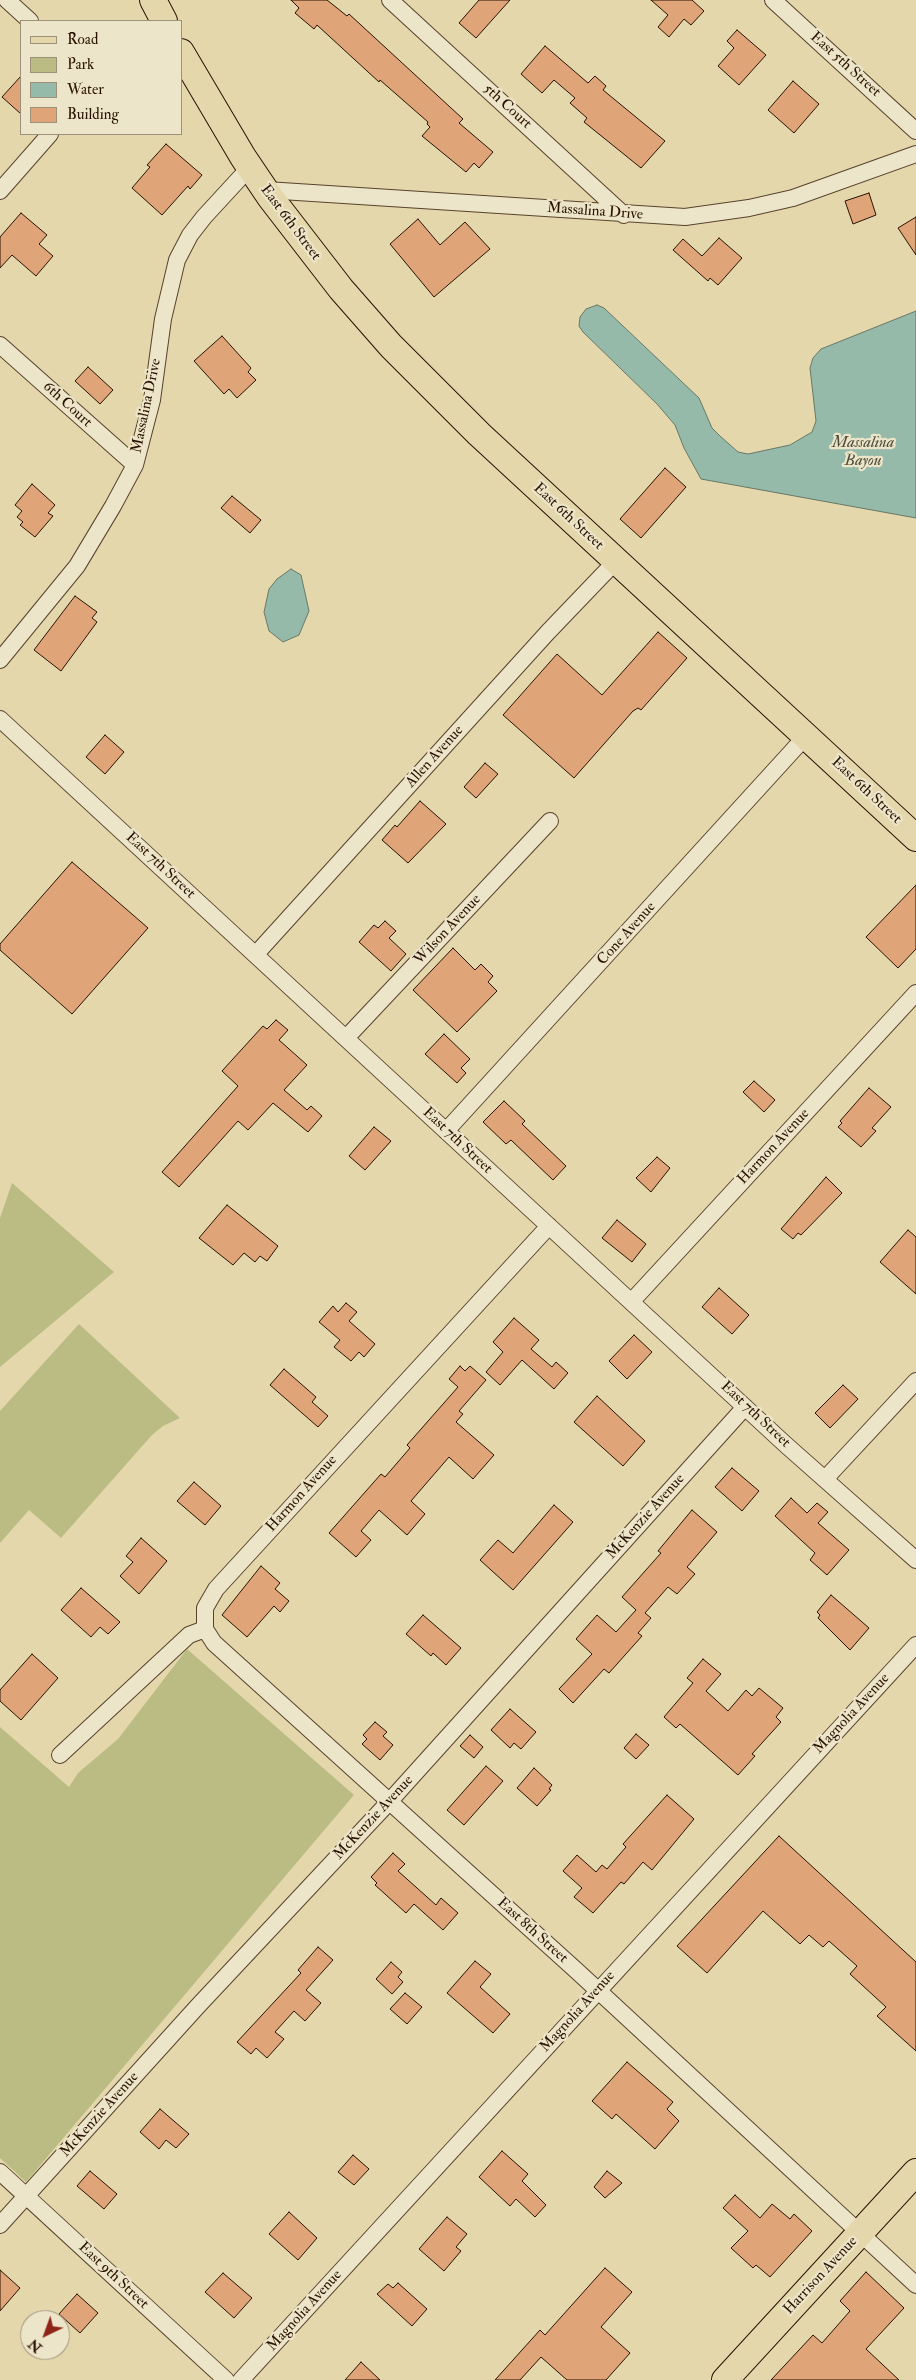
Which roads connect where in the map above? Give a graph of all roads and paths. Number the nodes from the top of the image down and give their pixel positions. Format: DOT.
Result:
graph roads {
  1 [pos="7,0"];
  2 [pos="390,0"];
  3 [pos="773,0"];
  4 [pos="29,20"];
  5 [pos="182,54"];
  6 [pos="916,131"];
  7 [pos="49,135"];
  8 [pos="916,154"];
  9 [pos="250,167"];
  10 [pos="266,190"];
  11 [pos="0,191"];
  12 [pos="624,214"];
  13 [pos="0,345"];
  14 [pos="134,465"];
  15 [pos="616,562"];
  16 [pos="0,660"];
  17 [pos="0,719"];
  18 [pos="806,736"];
  19 [pos="550,821"];
  20 [pos="916,838"];
  21 [pos="256,954"];
  22 [pos="916,993"];
  23 [pos="346,1038"];
  24 [pos="446,1131"];
  25 [pos="549,1226"];
  26 [pos="632,1301"];
  27 [pos="916,1381"];
  28 [pos="746,1407"];
  29 [pos="825,1479"];
  30 [pos="916,1560"];
  31 [pos="205,1629"];
  32 [pos="916,1645"];
  33 [pos="60,1755"];
  34 [pos="390,1802"];
  35 [pos="598,1990"];
  36 [pos="0,2172"];
  37 [pos="916,2172"];
  38 [pos="27,2196"];
  39 [pos="0,2225"];
  40 [pos="859,2234"];
  41 [pos="916,2285"];
  42 [pos="226,2380"];
  43 [pos="241,2380"];
  44 [pos="725,2380"];
  1 -- 4 [label="street"];
  2 -- 12 [label="street, 5th Court"];
  3 -- 6 [label="street, East 5th Street"];
  5 -- 9 [label="main road, East 6th Street"];
  7 -- 11 [label="street"];
  8 -- 12 [label="street, Massalina Drive"];
  9 -- 10 [label="main road, East 6th Street"];
  9 -- 14 [label="street, Massalina Drive"];
  10 -- 12 [label="street, Massalina Drive"];
  10 -- 15 [label="main road, East 6th Street"];
  13 -- 14 [label="street, 6th Court"];
  14 -- 16 [label="street, Massalina Drive"];
  15 -- 18 [label="main road, East 6th Street"];
  15 -- 21 [label="street, Allen Avenue"];
  17 -- 21 [label="street, East 7th Street"];
  18 -- 20 [label="main road, East 6th Street"];
  18 -- 24 [label="street, Cone Avenue"];
  19 -- 23 [label="street, Wilson Avenue"];
  21 -- 23 [label="street, East 7th Street"];
  22 -- 26 [label="street, Harmon Avenue"];
  23 -- 24 [label="street, East 7th Street"];
  24 -- 25 [label="street, East 7th Street"];
  25 -- 26 [label="street, East 7th Street"];
  25 -- 31 [label="street, Harmon Avenue"];
  26 -- 28 [label="street, East 7th Street"];
  27 -- 29 [label="street"];
  28 -- 29 [label="street, East 7th Street"];
  28 -- 34 [label="street, McKenzie Avenue"];
  29 -- 30 [label="street, East 7th Street"];
  31 -- 33 [label="street"];
  31 -- 34 [label="street, East 8th Street"];
  32 -- 35 [label="street, Magnolia Avenue"];
  34 -- 35 [label="street, East 8th Street"];
  34 -- 38 [label="street, McKenzie Avenue"];
  35 -- 40 [label="street, East 8th Street"];
  35 -- 43 [label="street, Magnolia Avenue"];
  36 -- 38 [label="street, East 9th Street"];
  37 -- 40 [label="main road, Harrison Avenue"];
  38 -- 39 [label="street, McKenzie Avenue"];
  38 -- 42 [label="street, East 9th Street"];
  40 -- 41 [label="street, East 8th Street"];
  40 -- 44 [label="main road, Harrison Avenue"];
}
